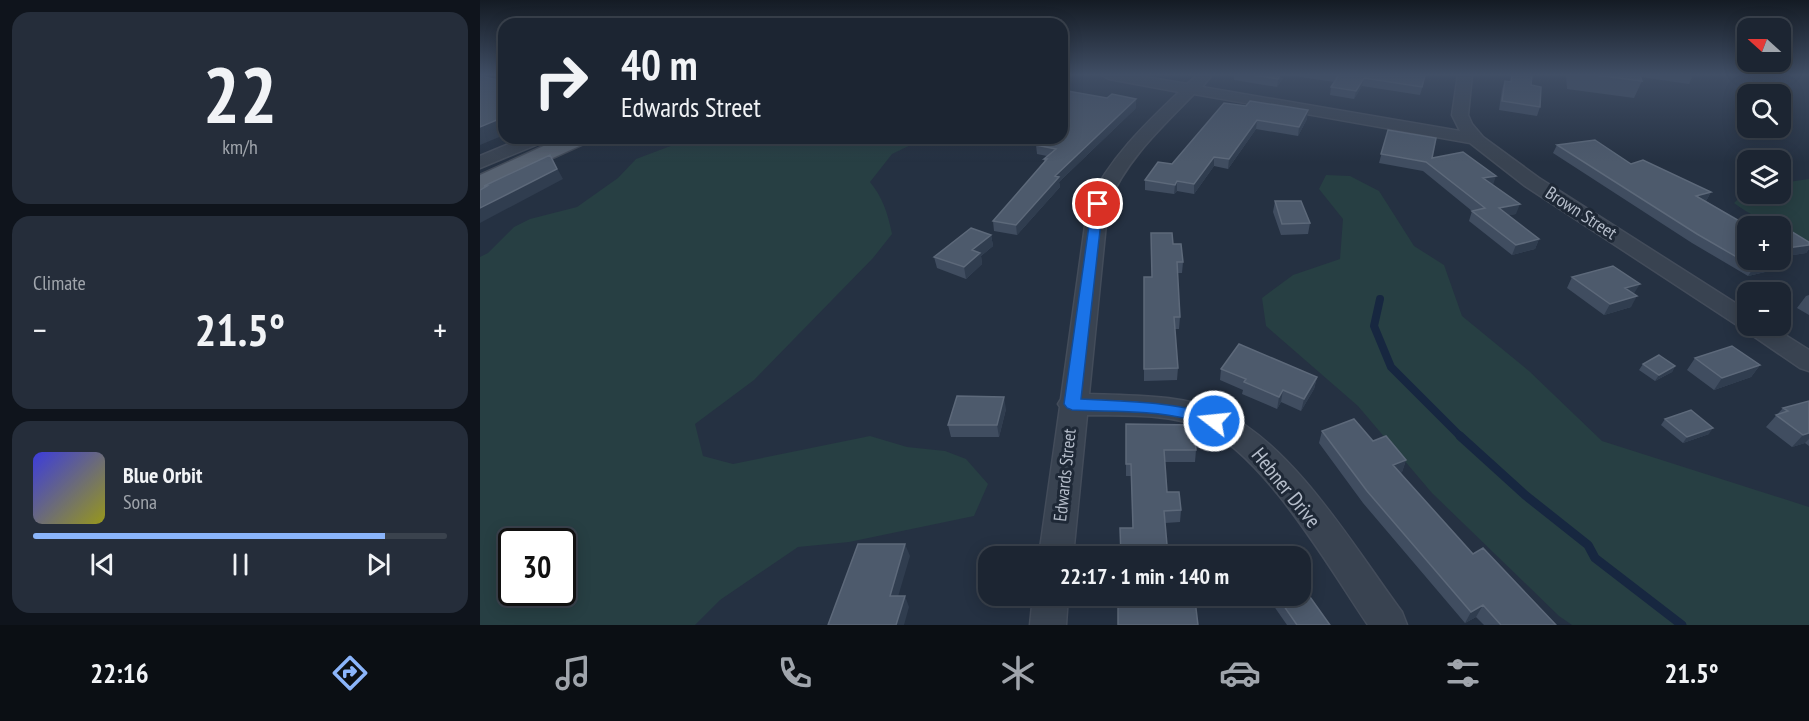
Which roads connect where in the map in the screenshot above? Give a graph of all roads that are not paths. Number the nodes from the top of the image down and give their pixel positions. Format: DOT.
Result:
graph roads {
  1 [pos="1177,104"];
  2 [pos="1306,104"];
  3 [pos="1461,104"];
  4 [pos="1476,139"];
  5 [pos="523,144"];
  6 [pos="565,144"];
  7 [pos="480,162"];
  8 [pos="480,184"];
  9 [pos="1737,315"];
  10 [pos="1769,336"];
  11 [pos="1809,362"];
  12 [pos="1072,404"];
  13 [pos="1057,546"];
  14 [pos="1050,606"];
  15 [pos="1048,625"];
  16 [pos="1389,625"];
  1 -- 12 [label="street, Edwards Street"];
  2 -- 4 [label="street"];
  3 -- 4 [label="street, Brown Street"];
  4 -- 9 [label="street, Brown Street"];
  5 -- 7 [label="street"];
  6 -- 8 [label="main road"];
  10 -- 11 [label="street"];
  12 -- 13 [label="street, Edwards Street"];
  12 -- 16 [label="street, Hebner Drive"];
  14 -- 15 [label="street"];
}
